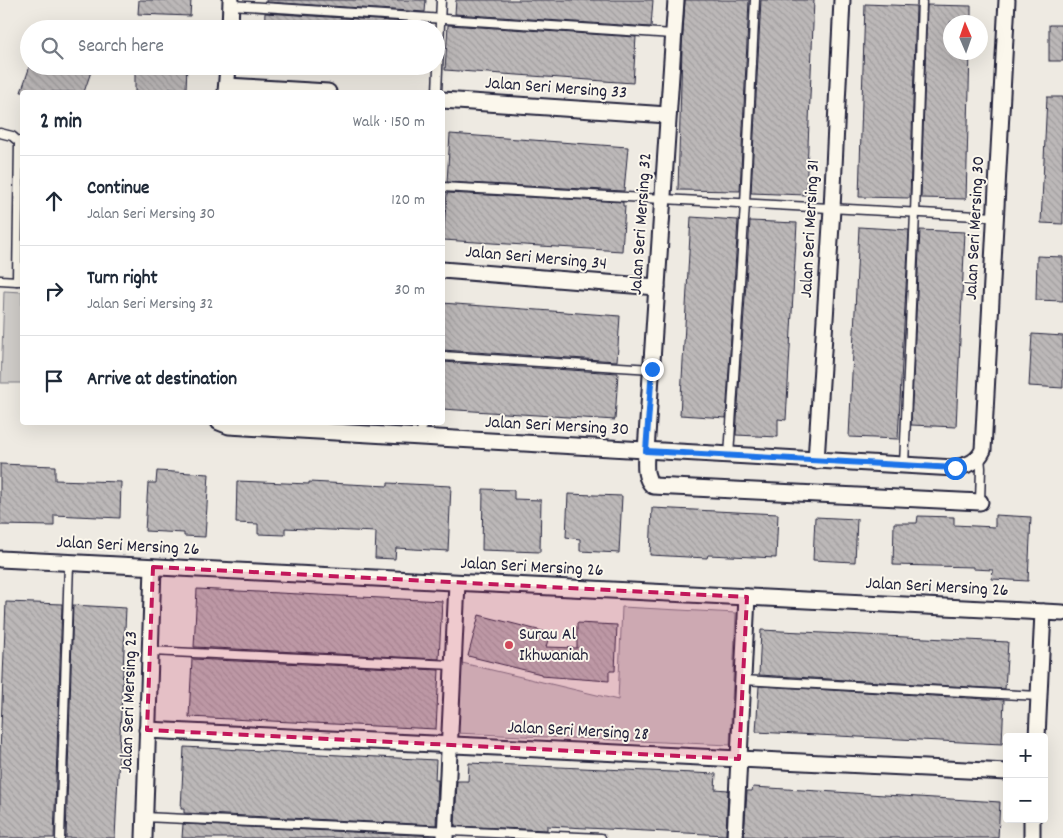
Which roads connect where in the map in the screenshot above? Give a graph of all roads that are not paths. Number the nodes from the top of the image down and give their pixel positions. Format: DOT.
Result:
graph roads {
  1 [pos="441,0"];
  2 [pos="676,0"];
  3 [pos="755,0"];
  4 [pos="842,0"];
  5 [pos="922,0"];
  6 [pos="1008,0"];
  7 [pos="231,3"];
  8 [pos="440,18"];
  9 [pos="230,20"];
  10 [pos="673,34"];
  11 [pos="228,75"];
  12 [pos="438,75"];
  13 [pos="227,89"];
  14 [pos="261,90"];
  15 [pos="437,90"];
  16 [pos="445,100"];
  17 [pos="668,115"];
  18 [pos="0,133"];
  19 [pos="445,187"];
  20 [pos="663,200"];
  21 [pos="744,204"];
  22 [pos="832,209"];
  23 [pos="915,213"];
  24 [pos="996,218"];
  25 [pos="445,270"];
  26 [pos="0,280"];
  27 [pos="20,281"];
  28 [pos="657,287"];
  29 [pos="445,356"];
  30 [pos="652,369"];
  31 [pos="226,425"];
  32 [pos="421,430"];
  33 [pos="646,451"];
  34 [pos="729,456"];
  35 [pos="980,457"];
  36 [pos="816,461"];
  37 [pos="904,466"];
  38 [pos="980,502"];
  39 [pos="0,559"];
  40 [pos="69,563"];
  41 [pos="154,567"];
  42 [pos="457,583"];
  43 [pos="747,597"];
  44 [pos="1043,612"];
  45 [pos="1063,613"];
  46 [pos="150,651"];
  47 [pos="453,666"];
  48 [pos="743,680"];
  49 [pos="1038,696"];
  50 [pos="148,730"];
  51 [pos="1036,733"];
  52 [pos="450,745"];
  53 [pos="739,759"];
  54 [pos="1003,772"];
  55 [pos="144,817"];
  56 [pos="1032,823"];
  57 [pos="446,834"];
  58 [pos="60,838"];
  59 [pos="144,838"];
  60 [pos="601,838"];
  61 [pos="735,838"];
  62 [pos="1032,838"];
  1 -- 8 [label="lane"];
  2 -- 10 [label="street, Jalan Seri Mersing 32"];
  3 -- 21 [label="lane"];
  4 -- 22 [label="street, Jalan Seri Mersing 31"];
  5 -- 23 [label="lane"];
  6 -- 24 [label="street, Jalan Seri Mersing 30"];
  7 -- 8 [label="lane"];
  7 -- 9 [label="street"];
  8 -- 10 [label="lane"];
  10 -- 17 [label="street, Jalan Seri Mersing 32"];
  11 -- 13 [label="street"];
  12 -- 15 [label="lane"];
  13 -- 14 [label="street"];
  16 -- 17 [label="street, Jalan Seri Mersing 33"];
  17 -- 20 [label="street, Jalan Seri Mersing 32"];
  18 -- 27 [label="lane"];
  19 -- 20 [label="lane"];
  20 -- 21 [label="lane"];
  20 -- 28 [label="street, Jalan Seri Mersing 32"];
  21 -- 22 [label="lane"];
  21 -- 34 [label="lane"];
  22 -- 23 [label="lane"];
  22 -- 36 [label="street, Jalan Seri Mersing 31"];
  23 -- 24 [label="lane"];
  23 -- 37 [label="lane"];
  24 -- 35 [label="street, Jalan Seri Mersing 30"];
  25 -- 28 [label="street, Jalan Seri Mersing 34"];
  26 -- 27 [label="lane"];
  28 -- 30 [label="street, Jalan Seri Mersing 32"];
  29 -- 30 [label="lane"];
  30 -- 33 [label="street, Jalan Seri Mersing 32"];
  31 -- 32 [label="street, Jalan Seri Mersing 30"];
  32 -- 33 [label="street, Jalan Seri Mersing 30"];
  33 -- 34 [label="street, Jalan Seri Mersing 30"];
  33 -- 38 [label="street, Jalan Seri Mersing 32"];
  34 -- 36 [label="street, Jalan Seri Mersing 30"];
  35 -- 37 [label="street, Jalan Seri Mersing 30"];
  35 -- 38 [label="lane"];
  36 -- 37 [label="street, Jalan Seri Mersing 30"];
  39 -- 40 [label="street, Jalan Seri Mersing 26"];
  40 -- 41 [label="street, Jalan Seri Mersing 26"];
  40 -- 58 [label="lane"];
  41 -- 42 [label="street, Jalan Seri Mersing 26"];
  41 -- 46 [label="street, Jalan Seri Mersing 23"];
  42 -- 43 [label="street, Jalan Seri Mersing 26"];
  42 -- 47 [label="street"];
  43 -- 44 [label="street, Jalan Seri Mersing 26"];
  43 -- 48 [label="street"];
  44 -- 45 [label="street, Jalan Seri Mersing 26"];
  44 -- 49 [label="street"];
  46 -- 47 [label="lane"];
  46 -- 50 [label="street, Jalan Seri Mersing 23"];
  47 -- 52 [label="street"];
  48 -- 49 [label="lane"];
  48 -- 53 [label="street"];
  49 -- 51 [label="street"];
  50 -- 52 [label="street, Jalan Seri Mersing 28"];
  50 -- 55 [label="street, Jalan Seri Mersing 23"];
  52 -- 53 [label="street, Jalan Seri Mersing 28"];
  52 -- 57 [label="street"];
  53 -- 54 [label="street, Jalan Seri Mersing 28"];
  53 -- 61 [label="street"];
  55 -- 57 [label="lane"];
  55 -- 59 [label="street, Jalan Seri Mersing 23"];
  56 -- 62 [label="street"];
  57 -- 60 [label="lane"];
}
